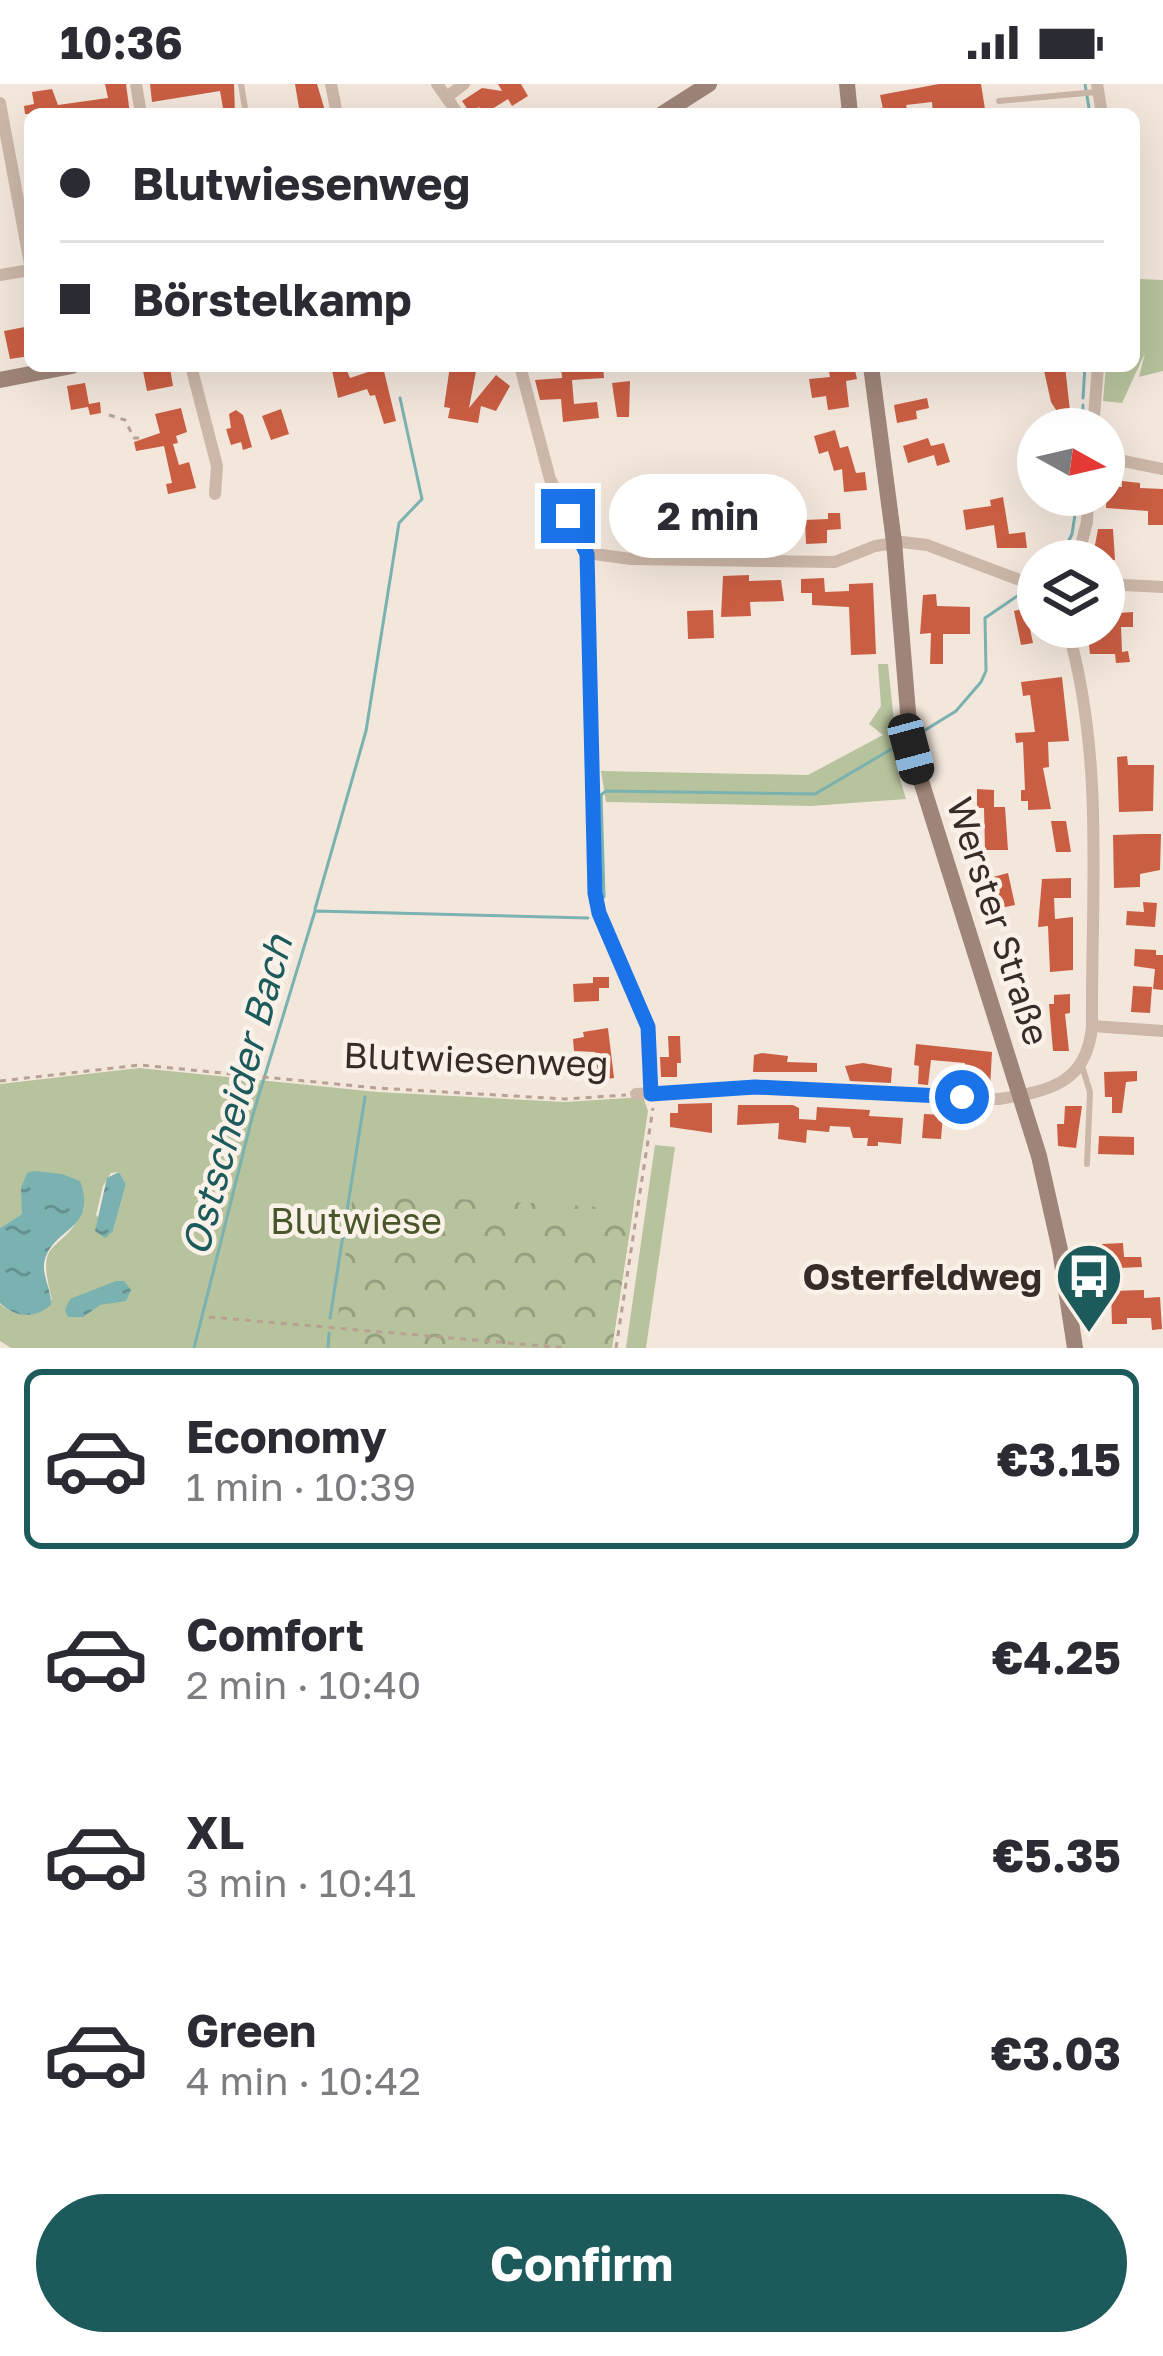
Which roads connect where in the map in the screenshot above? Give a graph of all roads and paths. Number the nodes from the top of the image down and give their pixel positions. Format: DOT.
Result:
graph roads {
  1 [pos="437,84"];
  2 [pos="464,84"];
  3 [pos="697,87"];
  4 [pos="1096,88"];
  5 [pos="448,96"];
  6 [pos="999,101"];
  7 [pos="0,103"];
  8 [pos="455,108"];
  9 [pos="670,108"];
  10 [pos="24,234"];
  11 [pos="41,372"];
  12 [pos="193,372"];
  13 [pos="522,372"];
  14 [pos="872,372"];
  15 [pos="1098,372"];
  16 [pos="0,380"];
  17 [pos="1095,408"];
  18 [pos="109,416"];
  19 [pos="145,438"];
  20 [pos="1125,461"];
  21 [pos="1163,469"];
  22 [pos="215,494"];
  23 [pos="894,542"];
  24 [pos="587,554"];
  25 [pos="1017,578"];
  26 [pos="1125,585"];
  27 [pos="1163,587"];
  28 [pos="1072,648"];
  29 [pos="1092,1027"];
  30 [pos="1163,1031"];
  31 [pos="1082,1066"];
  32 [pos="0,1081"];
  33 [pos="636,1094"];
  34 [pos="651,1094"];
  35 [pos="1022,1095"];
  36 [pos="1087,1164"];
  37 [pos="209,1317"];
  38 [pos="567,1348"];
  39 [pos="616,1348"];
  40 [pos="1075,1348"];
  1 -- 5 [label="street"];
  2 -- 5 [label="street"];
  3 -- 9 [label="main road"];
  4 -- 6 [label="lane"];
  5 -- 8 [label="street"];
  7 -- 10 [label="street"];
  11 -- 16 [label="main road"];
  12 -- 22 [label="street"];
  13 -- 24 [label="street"];
  14 -- 23 [label="main road, Werster Straße"];
  15 -- 17 [label="street"];
  18 -- 19 [label="path"];
  20 -- 21 [label="street"];
  23 -- 24 [label="street"];
  23 -- 25 [label="street"];
  23 -- 35 [label="main road, Werster Straße"];
  24 -- 34 [label="street"];
  26 -- 27 [label="street"];
  28 -- 29 [label="street"];
  29 -- 30 [label="street"];
  29 -- 31 [label="street"];
  31 -- 35 [label="street"];
  31 -- 36 [label="lane"];
  32 -- 33 [label="path, Blutwiesenweg"];
  33 -- 34 [label="street, Blutwiesenweg"];
  34 -- 35 [label="street, Blutwiesenweg"];
  34 -- 39 [label="path"];
  35 -- 40 [label="main road, Werster Straße"];
  37 -- 38 [label="path"];
}
